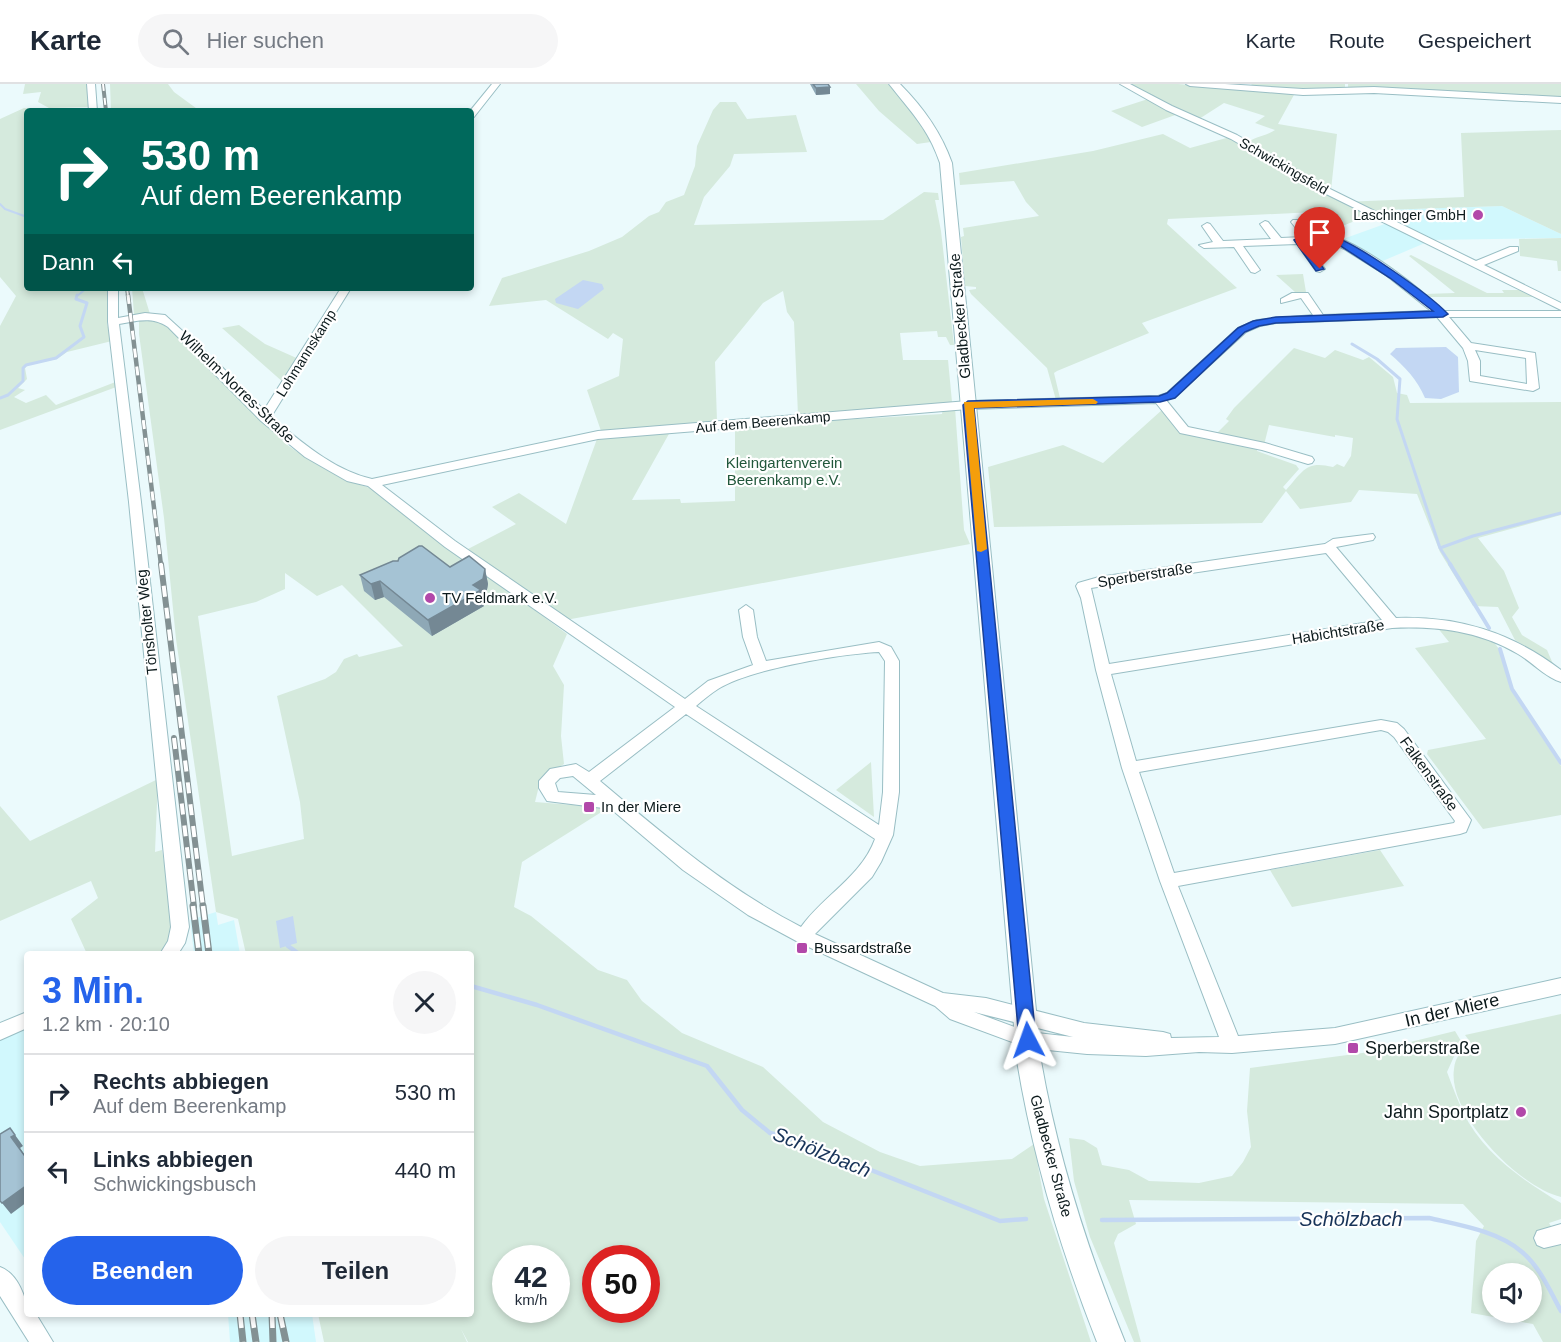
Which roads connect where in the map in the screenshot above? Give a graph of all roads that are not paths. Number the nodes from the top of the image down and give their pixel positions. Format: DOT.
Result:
graph roads {
  1 [pos="91,84"];
  2 [pos="496,84"];
  3 [pos="894,84"];
  4 [pos="1125,84"];
  5 [pos="1190,84"];
  6 [pos="1561,100"];
  7 [pos="93,108"];
  8 [pos="474,111"];
  9 [pos="1296,222"];
  10 [pos="1265,224"];
  11 [pos="1206,226"];
  12 [pos="1299,240"];
  13 [pos="1310,240"];
  14 [pos="1278,241"];
  15 [pos="1236,243"];
  16 [pos="1220,244"];
  17 [pos="1204,245"];
  18 [pos="1514,249"];
  19 [pos="1476,265"];
  20 [pos="1320,269"];
  21 [pos="1255,270"];
  22 [pos="113,291"];
  23 [pos="344,291"];
  24 [pos="1285,300"];
  25 [pos="1561,307"];
  26 [pos="1443,314"];
  27 [pos="1561,314"];
  28 [pos="1320,318"];
  29 [pos="113,322"];
  30 [pos="1465,345"];
  31 [pos="1160,399"];
  32 [pos="968,405"];
  33 [pos="265,418"];
  34 [pos="1308,460"];
  35 [pos="372,483"];
  36 [pos="1368,537"];
  37 [pos="1329,548"];
  38 [pos="747,610"];
  39 [pos="1392,623"];
  40 [pos="761,668"];
  41 [pos="1103,670"];
  42 [pos="1561,677"];
  43 [pos="686,708"];
  44 [pos="1130,768"];
  45 [pos="589,781"];
  46 [pos="612,803"];
  47 [pos="884,837"];
  48 [pos="1168,881"];
  49 [pos="804,936"];
  50 [pos="171,951"];
  51 [pos="1561,986"];
  52 [pos="24,1021"];
  53 [pos="1027,1028"];
  54 [pos="0,1032"];
  55 [pos="1232,1045"];
  56 [pos="0,1277"];
  57 [pos="24,1314"];
  58 [pos="26,1317"];
  59 [pos="42,1342"];
  60 [pos="1111,1342"];
  1 -- 7 [label="street"];
  2 -- 8 [label="street"];
  3 -- 32 [label="main road, Gladbecker Straße"];
  4 -- 19 [label="street, Schwickingsfeld"];
  5 -- 6 [label="street"];
  9 -- 13 [label="street"];
  10 -- 14 [label="street"];
  11 -- 16 [label="street"];
  12 -- 13 [label="street"];
  12 -- 14 [label="street"];
  12 -- 20 [label="street"];
  13 -- 26 [label="street"];
  14 -- 15 [label="street"];
  15 -- 16 [label="street"];
  15 -- 21 [label="street"];
  16 -- 17 [label="street"];
  18 -- 19 [label="street"];
  19 -- 25 [label="street, Schwickingsfeld"];
  22 -- 29 [label="street, Tönsholter Weg"];
  23 -- 33 [label="street, Lohmannskamp"];
  24 -- 28 [label="street"];
  26 -- 27 [label="street"];
  26 -- 28 [label="street"];
  26 -- 30 [label="street"];
  28 -- 31 [label="street"];
  29 -- 33 [label="street, Wilhelm-Norres-Straße"];
  29 -- 50 [label="street, Tönsholter Weg"];
  30 -- 30 [label="street"];
  31 -- 32 [label="street, Auf dem Beerenkamp"];
  31 -- 34 [label="street"];
  32 -- 35 [label="street, Auf dem Beerenkamp"];
  32 -- 53 [label="main road, Gladbecker Straße"];
  33 -- 35 [label="street, Wilhelm-Norres-Straße"];
  35 -- 43 [label="street, Wilhelm-Norres-Straße"];
  36 -- 37 [label="street, Sperberstraße"];
  37 -- 39 [label="street"];
  37 -- 41 [label="street, Sperberstraße"];
  38 -- 40 [label="street"];
  39 -- 41 [label="street, Habichtstraße"];
  39 -- 42 [label="street, Habichtstraße"];
  40 -- 43 [label="street"];
  40 -- 47 [label="street"];
  41 -- 44 [label="street, Sperberstraße"];
  43 -- 45 [label="street"];
  43 -- 47 [label="street"];
  44 -- 48 [label="street, Sperberstraße"];
  44 -- 48 [label="street, Falkenstraße"];
  45 -- 46 [label="street, In der Miere"];
  45 -- 46 [label="street, In der Miere"];
  46 -- 49 [label="street, In der Miere"];
  47 -- 49 [label="street"];
  48 -- 55 [label="street, Sperberstraße"];
  49 -- 53 [label="street, In der Miere"];
  51 -- 55 [label="street, In der Miere"];
  52 -- 54 [label="street"];
  53 -- 55 [label="street, In der Miere"];
  53 -- 60 [label="main road, Gladbecker Straße"];
  56 -- 57 [label="street"];
  58 -- 59 [label="street"];
}
